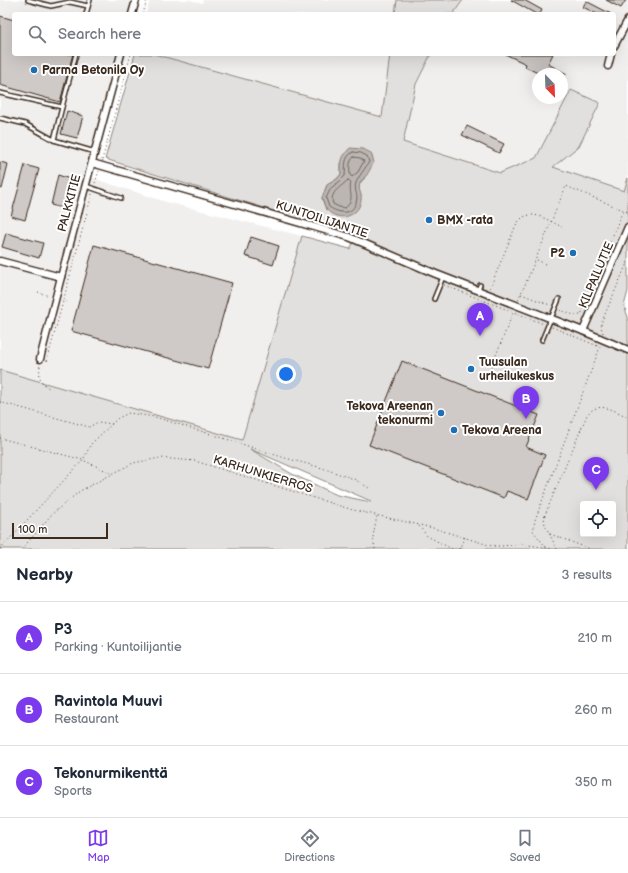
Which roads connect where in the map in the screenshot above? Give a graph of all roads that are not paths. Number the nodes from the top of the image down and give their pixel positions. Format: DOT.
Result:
graph roads {
  1 [pos="28,0"];
  2 [pos="90,0"];
  3 [pos="136,0"];
  4 [pos="88,6"];
  5 [pos="86,12"];
  6 [pos="133,12"];
  7 [pos="628,20"];
  8 [pos="616,42"];
  9 [pos="75,56"];
  10 [pos="120,56"];
  11 [pos="610,56"];
  12 [pos="608,66"];
  13 [pos="0,92"];
  14 [pos="62,108"];
  15 [pos="0,118"];
  16 [pos="54,140"];
  17 [pos="95,152"];
  18 [pos="92,162"];
  19 [pos="86,186"];
  20 [pos="121,198"];
  21 [pos="628,227"];
  22 [pos="0,261"];
  23 [pos="61,277"];
  24 [pos="442,280"];
  25 [pos="434,299"];
  26 [pos="559,299"];
  27 [pos="551,318"];
  28 [pos="583,331"];
  29 [pos="542,340"];
  30 [pos="628,350"];
  31 [pos="40,359"];
  1 -- 4 [label="lane"];
  2 -- 4 [label="lane"];
  3 -- 6 [label="street"];
  4 -- 5 [label="lane"];
  7 -- 8 [label="street"];
  9 -- 14 [label="lane"];
  10 -- 17 [label="street, PALKKITIE"];
  11 -- 12 [label="street"];
  13 -- 14 [label="lane"];
  14 -- 16 [label="lane"];
  15 -- 16 [label="lane"];
  16 -- 17 [label="lane"];
  17 -- 18 [label="street, PALKKITIE"];
  18 -- 19 [label="street, PALKKITIE"];
  18 -- 24 [label="street, KUNTOILIJANTIE"];
  19 -- 20 [label="lane"];
  19 -- 23 [label="street, PALKKITIE"];
  21 -- 28 [label="street, KILPAILUTIE"];
  22 -- 23 [label="street"];
  23 -- 31 [label="street, PALKKITIE"];
  24 -- 25 [label="lane"];
  24 -- 27 [label="street, KUNTOILIJANTIE"];
  26 -- 27 [label="lane"];
  27 -- 28 [label="street, KUNTOILIJANTIE"];
  27 -- 29 [label="lane"];
  28 -- 30 [label="street, KUNTOILIJANTIE"];
}
